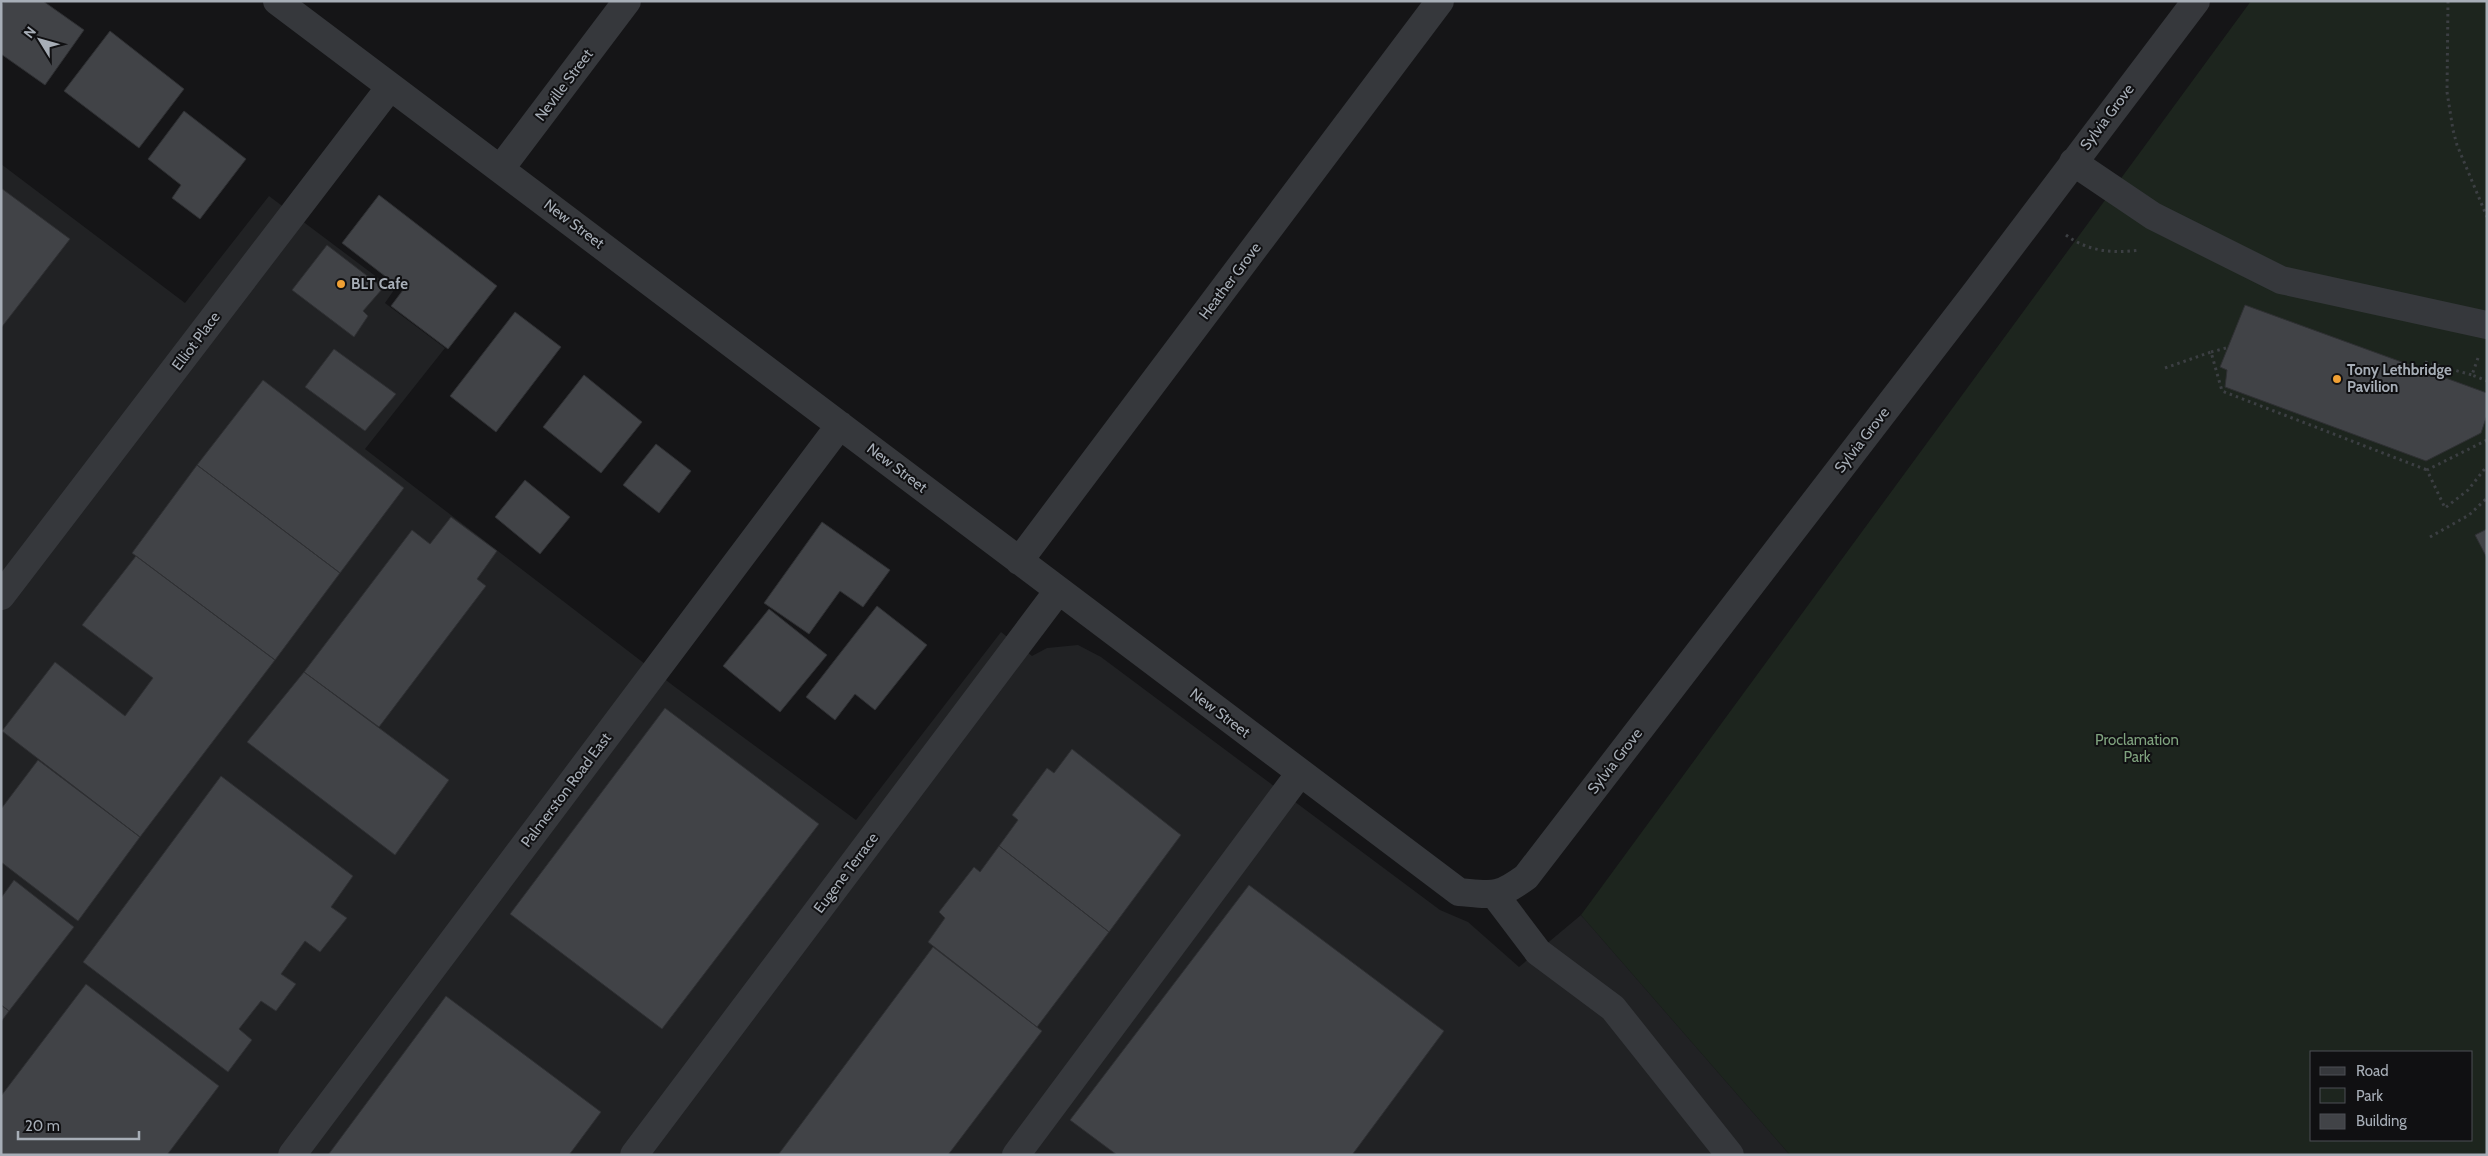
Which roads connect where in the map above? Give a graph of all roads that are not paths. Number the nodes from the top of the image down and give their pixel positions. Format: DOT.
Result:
graph roads {
  1 [pos="277,1"];
  2 [pos="627,1"];
  3 [pos="1440,1"];
  4 [pos="2196,1"];
  5 [pos="390,86"];
  6 [pos="2073,162"];
  7 [pos="501,168"];
  8 [pos="2487,325"];
  9 [pos="840,425"];
  10 [pos="1019,562"];
  11 [pos="1058,591"];
  12 [pos="1,596"];
  13 [pos="1300,773"];
  14 [pos="1495,895"];
  15 [pos="292,1155"];
  16 [pos="634,1155"];
  17 [pos="1016,1155"];
  18 [pos="1730,1155"];
  1 -- 5 [label="street, New Street"];
  2 -- 7 [label="street, Neville Street"];
  3 -- 10 [label="street, Heather Grove"];
  4 -- 6 [label="street, Sylvia Grove"];
  5 -- 7 [label="street, New Street"];
  5 -- 12 [label="street, Elliot Place"];
  6 -- 8 [label="street"];
  6 -- 14 [label="street, Sylvia Grove"];
  7 -- 9 [label="street, New Street"];
  9 -- 10 [label="street, New Street"];
  9 -- 15 [label="street, Palmerston Road East"];
  10 -- 11 [label="street, New Street"];
  11 -- 13 [label="street, New Street"];
  11 -- 16 [label="street, Eugene Terrace"];
  13 -- 14 [label="street, New Street"];
  13 -- 17 [label="street"];
  14 -- 18 [label="street"];
}
